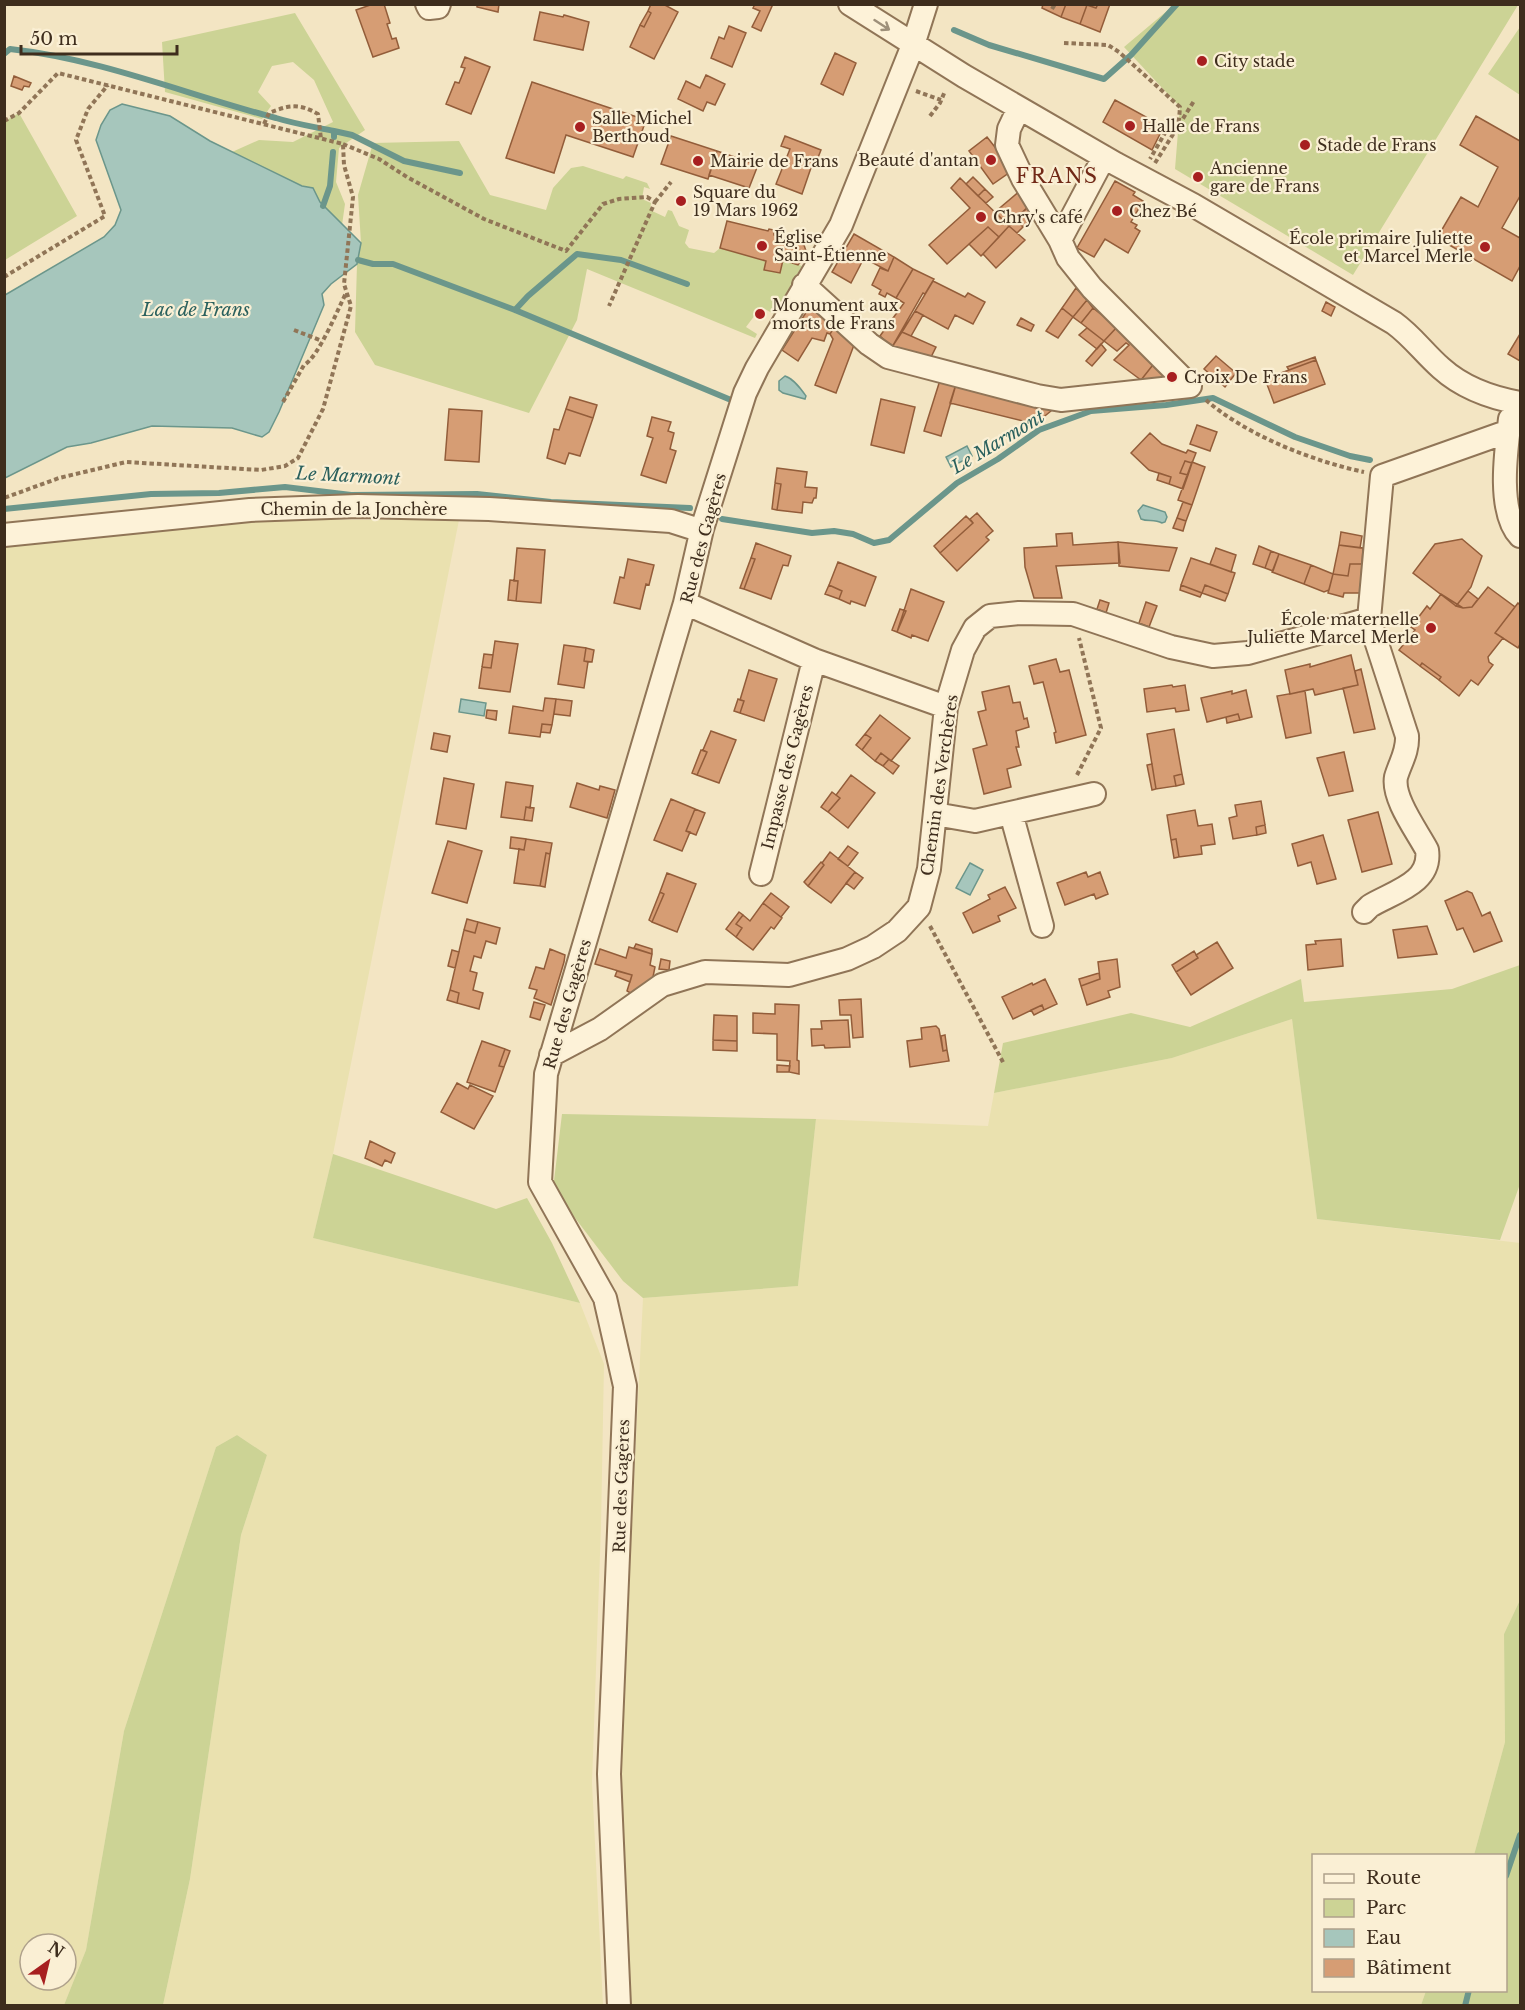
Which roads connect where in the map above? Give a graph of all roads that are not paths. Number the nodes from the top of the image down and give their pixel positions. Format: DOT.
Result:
graph roads {
  1 [pos="427,4"];
  2 [pos="439,4"];
  3 [pos="850,4"];
  4 [pos="926,4"];
  5 [pos="914,45"];
  6 [pos="1019,108"];
  7 [pos="1104,157"];
  8 [pos="1060,240"];
  9 [pos="804,285"];
  10 [pos="1517,403"];
  11 [pos="1509,431"];
  12 [pos="702,529"];
  13 [pos="4,535"];
  14 [pos="1521,536"];
  15 [pos="685,603"];
  16 [pos="1369,619"];
  17 [pos="814,660"];
  18 [pos="946,707"];
  19 [pos="1094,794"];
  20 [pos="1011,813"];
  21 [pos="935,814"];
  22 [pos="760,874"];
  23 [pos="1364,912"];
  24 [pos="1042,926"];
  25 [pos="551,1055"];
  26 [pos="619,2006"];
  1 -- 2 [label="street"];
  3 -- 5 [label="street, one-way"];
  4 -- 5 [label="street, Rue des Gagères"];
  5 -- 6 [label="street"];
  5 -- 9 [label="street, Rue des Gagères"];
  6 -- 7 [label="street"];
  6 -- 8 [label="street"];
  7 -- 8 [label="street"];
  7 -- 10 [label="street"];
  8 -- 9 [label="street"];
  9 -- 12 [label="street, Rue des Gagères"];
  10 -- 11 [label="street"];
  11 -- 14 [label="street"];
  11 -- 16 [label="street"];
  12 -- 13 [label="street, Chemin de la Jonchère"];
  12 -- 15 [label="street, Rue des Gagères"];
  15 -- 17 [label="street, Impasse des Gagères"];
  15 -- 25 [label="street, Rue des Gagères"];
  16 -- 18 [label="street, Chemin des Verchères"];
  16 -- 23 [label="street"];
  17 -- 18 [label="street, Impasse des Gagères"];
  17 -- 22 [label="street, Impasse des Gagères"];
  18 -- 21 [label="street, Chemin des Verchères"];
  19 -- 20 [label="street"];
  20 -- 21 [label="street"];
  20 -- 24 [label="street"];
  21 -- 25 [label="street, Chemin des Verchères"];
  25 -- 26 [label="street, Rue des Gagères"];
}
